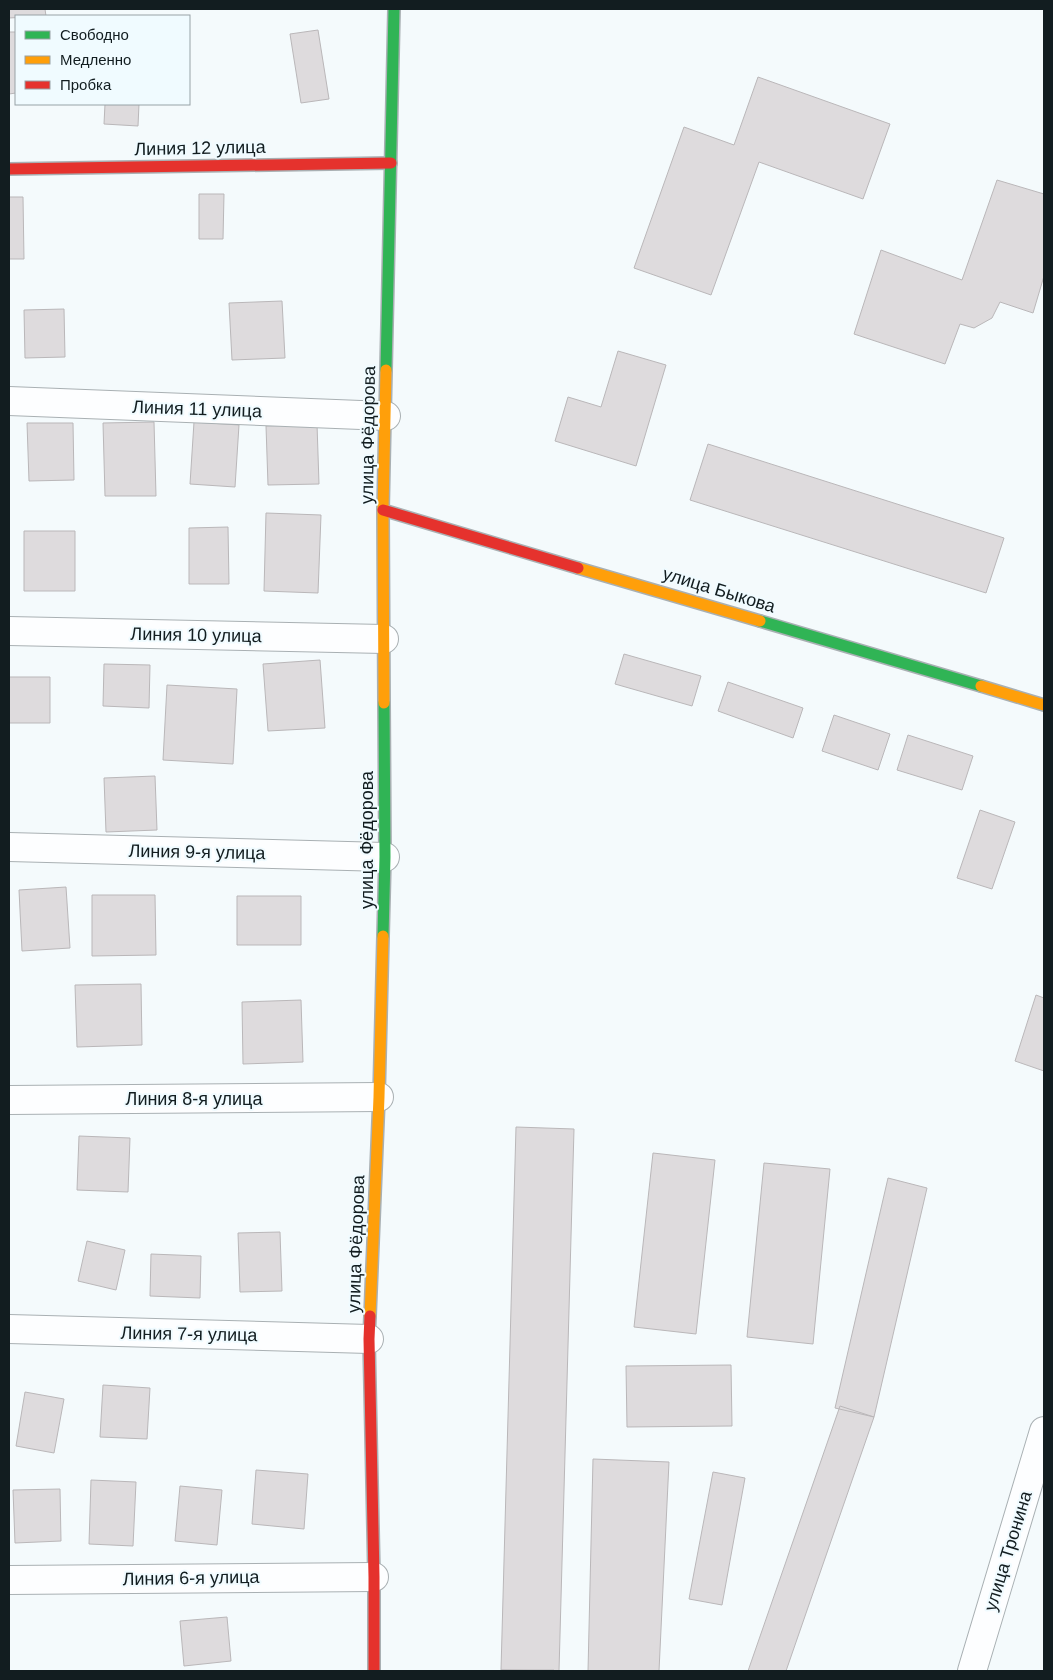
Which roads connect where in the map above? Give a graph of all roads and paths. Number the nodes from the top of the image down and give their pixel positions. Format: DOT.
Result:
graph roads {
  1 [pos="394,9"];
  2 [pos="391,163"];
  3 [pos="9,169"];
  4 [pos="9,402"];
  5 [pos="386,416"];
  6 [pos="384,510"];
  7 [pos="9,631"];
  8 [pos="384,639"];
  9 [pos="1044,705"];
  10 [pos="9,848"];
  11 [pos="385,857"];
  12 [pos="379,1097"];
  13 [pos="9,1100"];
  14 [pos="9,1329"];
  15 [pos="370,1339"];
  16 [pos="1044,1430"];
  17 [pos="374,1577"];
  18 [pos="9,1580"];
  19 [pos="374,1671"];
  20 [pos="972,1671"];
  1 -- 2 [label="street, улица Фёдорова"];
  2 -- 3 [label="street, Линия 12 улица"];
  2 -- 5 [label="street, улица Фёдорова"];
  4 -- 5 [label="street, Линия 11 улица"];
  5 -- 6 [label="street, улица Фёдорова"];
  6 -- 8 [label="street, улица Фёдорова"];
  6 -- 9 [label="street, улица Быкова"];
  7 -- 8 [label="street, Линия 10 улица"];
  8 -- 11 [label="street, улица Фёдорова"];
  10 -- 11 [label="street, Линия 9-я улица"];
  11 -- 12 [label="street, улица Фёдорова"];
  12 -- 13 [label="street, Линия 8-я улица"];
  12 -- 15 [label="street, улица Фёдорова"];
  14 -- 15 [label="street, Линия 7-я улица"];
  15 -- 17 [label="street, улица Фёдорова"];
  16 -- 20 [label="street, улица Тронина"];
  17 -- 18 [label="street, Линия 6-я улица"];
  17 -- 19 [label="street, улица Фёдорова"];
}
